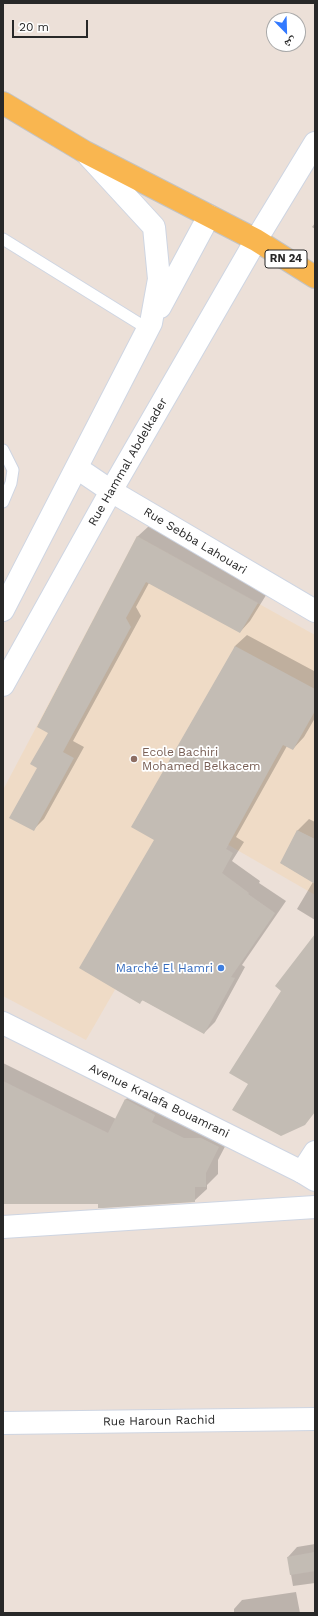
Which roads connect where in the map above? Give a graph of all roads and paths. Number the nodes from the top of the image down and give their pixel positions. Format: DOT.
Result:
graph roads {
  1 [pos="3,103"];
  2 [pos="315,143"];
  3 [pos="85,152"];
  4 [pos="209,216"];
  5 [pos="3,239"];
  6 [pos="256,240"];
  7 [pos="315,277"];
  8 [pos="149,326"];
  9 [pos="3,450"];
  10 [pos="77,468"];
  11 [pos="111,491"];
  12 [pos="3,502"];
  13 [pos="3,610"];
  14 [pos="315,611"];
  15 [pos="3,685"];
  16 [pos="3,1023"];
  17 [pos="315,1152"];
  18 [pos="309,1176"];
  19 [pos="315,1207"];
  20 [pos="3,1227"];
  21 [pos="315,1419"];
  22 [pos="3,1423"];
  1 -- 3 [label="main road"];
  2 -- 6 [label="street, Rue Hammal Abdelkader"];
  3 -- 4 [label="main road"];
  3 -- 8 [label="street"];
  4 -- 6 [label="main road"];
  4 -- 8 [label="street"];
  5 -- 8 [label="lane"];
  6 -- 7 [label="main road, RN 24"];
  6 -- 11 [label="street, Rue Hammal Abdelkader"];
  8 -- 10 [label="street"];
  9 -- 12 [label="lane"];
  10 -- 11 [label="street, Rue Sebba Lahouari"];
  10 -- 13 [label="street"];
  11 -- 14 [label="street, Rue Sebba Lahouari"];
  11 -- 15 [label="street, Rue Hammal Abdelkader"];
  16 -- 18 [label="street, Avenue Kralafa Bouamrani"];
  17 -- 18 [label="street"];
  19 -- 20 [label="street"];
  21 -- 22 [label="street, Rue Haroun Rachid"];
}
